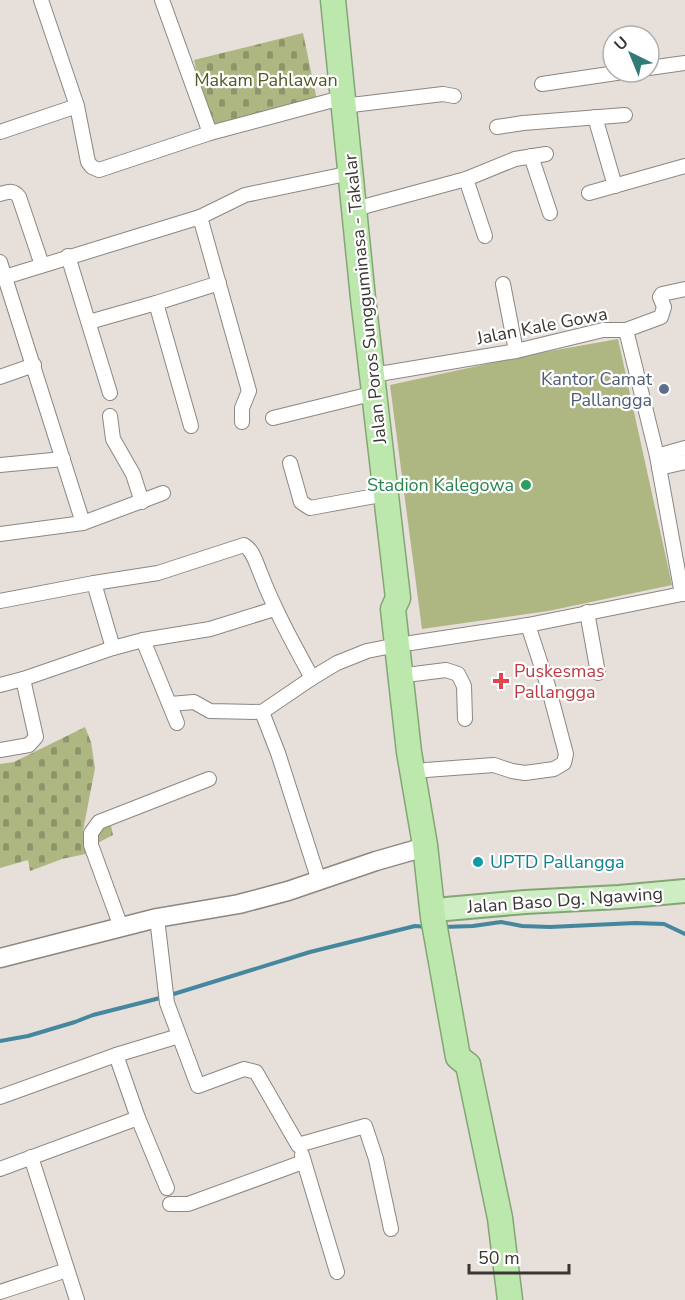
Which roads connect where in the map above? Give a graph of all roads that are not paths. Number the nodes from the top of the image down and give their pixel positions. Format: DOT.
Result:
graph roads {
  1 [pos="41,0"];
  2 [pos="162,0"];
  3 [pos="333,0"];
  4 [pos="685,63"];
  5 [pos="661,66"];
  6 [pos="601,75"];
  7 [pos="542,84"];
  8 [pos="454,96"];
  9 [pos="342,102"];
  10 [pos="77,106"];
  11 [pos="625,115"];
  12 [pos="595,117"];
  13 [pos="497,127"];
  14 [pos="0,132"];
  15 [pos="210,133"];
  16 [pos="546,154"];
  17 [pos="531,156"];
  18 [pos="685,166"];
  19 [pos="351,173"];
  20 [pos="466,179"];
  21 [pos="615,186"];
  22 [pos="589,193"];
  23 [pos="0,194"];
  24 [pos="355,209"];
  25 [pos="550,213"];
  26 [pos="200,217"];
  27 [pos="485,236"];
  28 [pos="68,256"];
  29 [pos="0,262"];
  30 [pos="42,265"];
  31 [pos="5,277"];
  32 [pos="219,283"];
  33 [pos="502,284"];
  34 [pos="685,289"];
  35 [pos="156,303"];
  36 [pos="89,322"];
  37 [pos="626,330"];
  38 [pos="516,351"];
  39 [pos="34,365"];
  40 [pos="0,376"];
  41 [pos="374,384"];
  42 [pos="110,393"];
  43 [pos="110,416"];
  44 [pos="273,418"];
  45 [pos="242,422"];
  46 [pos="191,426"];
  47 [pos="685,448"];
  48 [pos="63,459"];
  49 [pos="658,462"];
  50 [pos="685,462"];
  51 [pos="290,464"];
  52 [pos="0,465"];
  53 [pos="163,493"];
  54 [pos="386,494"];
  55 [pos="142,502"];
  56 [pos="83,524"];
  57 [pos="0,534"];
  58 [pos="94,583"];
  59 [pos="684,594"];
  60 [pos="0,601"];
  61 [pos="274,609"];
  62 [pos="587,612"];
  63 [pos="528,625"];
  64 [pos="143,640"];
  65 [pos="404,644"];
  66 [pos="113,648"];
  67 [pos="598,673"];
  68 [pos="414,674"];
  69 [pos="312,678"];
  70 [pos="23,679"];
  71 [pos="0,685"];
  72 [pos="170,704"];
  73 [pos="262,712"];
  74 [pos="465,719"];
  75 [pos="177,723"];
  76 [pos="0,750"];
  77 [pos="426,770"];
  78 [pos="209,779"];
  79 [pos="425,847"];
  80 [pos="319,881"];
  81 [pos="685,891"];
  82 [pos="157,918"];
  83 [pos="442,923"];
  84 [pos="121,927"];
  85 [pos="0,958"];
  86 [pos="179,1036"];
  87 [pos="116,1055"];
  88 [pos="0,1097"];
  89 [pos="138,1118"];
  90 [pos="298,1144"];
  91 [pos="31,1157"];
  92 [pos="303,1162"];
  93 [pos="0,1169"];
  94 [pos="167,1188"];
  95 [pos="170,1204"];
  96 [pos="391,1229"];
  97 [pos="67,1270"];
  98 [pos="337,1272"];
  99 [pos="0,1292"];
  100 [pos="77,1300"];
  101 [pos="510,1300"];
  1 -- 10 [label="street"];
  2 -- 15 [label="street"];
  3 -- 9 [label="highway, Jalan Poros Sungguminasa - Takalar"];
  4 -- 5 [label="street"];
  6 -- 7 [label="street"];
  8 -- 9 [label="street"];
  9 -- 15 [label="street"];
  9 -- 19 [label="highway, Jalan Poros Sungguminasa - Takalar"];
  10 -- 14 [label="street"];
  10 -- 15 [label="street"];
  11 -- 12 [label="street"];
  12 -- 13 [label="street"];
  12 -- 21 [label="street"];
  16 -- 17 [label="street"];
  17 -- 20 [label="street"];
  17 -- 25 [label="street"];
  18 -- 21 [label="street"];
  19 -- 24 [label="highway, Jalan Poros Sungguminasa - Takalar"];
  19 -- 26 [label="street"];
  20 -- 24 [label="street"];
  20 -- 27 [label="street"];
  21 -- 22 [label="street"];
  23 -- 30 [label="street"];
  24 -- 41 [label="highway, Jalan Poros Sungguminasa - Takalar"];
  26 -- 28 [label="street"];
  26 -- 32 [label="street"];
  28 -- 30 [label="street"];
  28 -- 36 [label="street"];
  29 -- 31 [label="street"];
  30 -- 31 [label="street"];
  31 -- 39 [label="street"];
  32 -- 35 [label="street"];
  32 -- 45 [label="street"];
  33 -- 38 [label="street"];
  34 -- 37 [label="street"];
  35 -- 36 [label="street"];
  35 -- 46 [label="street"];
  36 -- 42 [label="street"];
  37 -- 38 [label="street, Jalan Kale Gowa"];
  37 -- 49 [label="street, Jalan Kale Gowa"];
  38 -- 41 [label="street, Jalan Kale Gowa"];
  39 -- 40 [label="street"];
  39 -- 48 [label="street"];
  41 -- 44 [label="street, Jalan Kale Gowa"];
  41 -- 54 [label="highway, Jalan Poros Sungguminasa - Takalar"];
  43 -- 55 [label="street"];
  47 -- 49 [label="street"];
  48 -- 52 [label="street"];
  48 -- 56 [label="street"];
  49 -- 50 [label="street"];
  49 -- 59 [label="street, Jalan Kale Gowa"];
  51 -- 54 [label="street"];
  53 -- 55 [label="street"];
  54 -- 65 [label="highway, Jalan Poros Sungguminasa - Takalar"];
  55 -- 56 [label="street"];
  56 -- 57 [label="street"];
  58 -- 60 [label="street"];
  58 -- 61 [label="street"];
  58 -- 66 [label="street"];
  59 -- 62 [label="street"];
  61 -- 64 [label="street"];
  61 -- 69 [label="street"];
  62 -- 63 [label="street"];
  62 -- 67 [label="street"];
  63 -- 65 [label="street"];
  63 -- 77 [label="street"];
  64 -- 66 [label="street"];
  64 -- 72 [label="street"];
  65 -- 68 [label="highway, Jalan Poros Sungguminasa - Takalar"];
  65 -- 69 [label="street"];
  65 -- 79 [label="highway, Jalan Poros Sungguminasa - Takalar"];
  66 -- 70 [label="street"];
  68 -- 74 [label="street"];
  68 -- 77 [label="highway, Jalan Poros Sungguminasa - Takalar"];
  69 -- 73 [label="street"];
  70 -- 71 [label="street"];
  70 -- 76 [label="street"];
  72 -- 73 [label="street"];
  72 -- 75 [label="street"];
  73 -- 80 [label="street"];
  77 -- 83 [label="highway, Jalan Poros Sungguminasa - Takalar"];
  78 -- 84 [label="street"];
  79 -- 80 [label="street"];
  79 -- 83 [label="highway, Jalan Poros Sungguminasa - Takalar"];
  80 -- 82 [label="street"];
  81 -- 83 [label="main road, Jalan Baso Dg. Ngawing"];
  82 -- 84 [label="street"];
  82 -- 86 [label="street"];
  83 -- 101 [label="highway"];
  84 -- 85 [label="street"];
  86 -- 87 [label="street"];
  86 -- 90 [label="street"];
  87 -- 88 [label="street"];
  87 -- 89 [label="street"];
  89 -- 91 [label="street"];
  89 -- 94 [label="street"];
  90 -- 92 [label="street"];
  90 -- 96 [label="street"];
  91 -- 93 [label="street"];
  91 -- 97 [label="street"];
  92 -- 95 [label="street"];
  92 -- 98 [label="street"];
  97 -- 99 [label="street"];
  97 -- 100 [label="street"];
}
